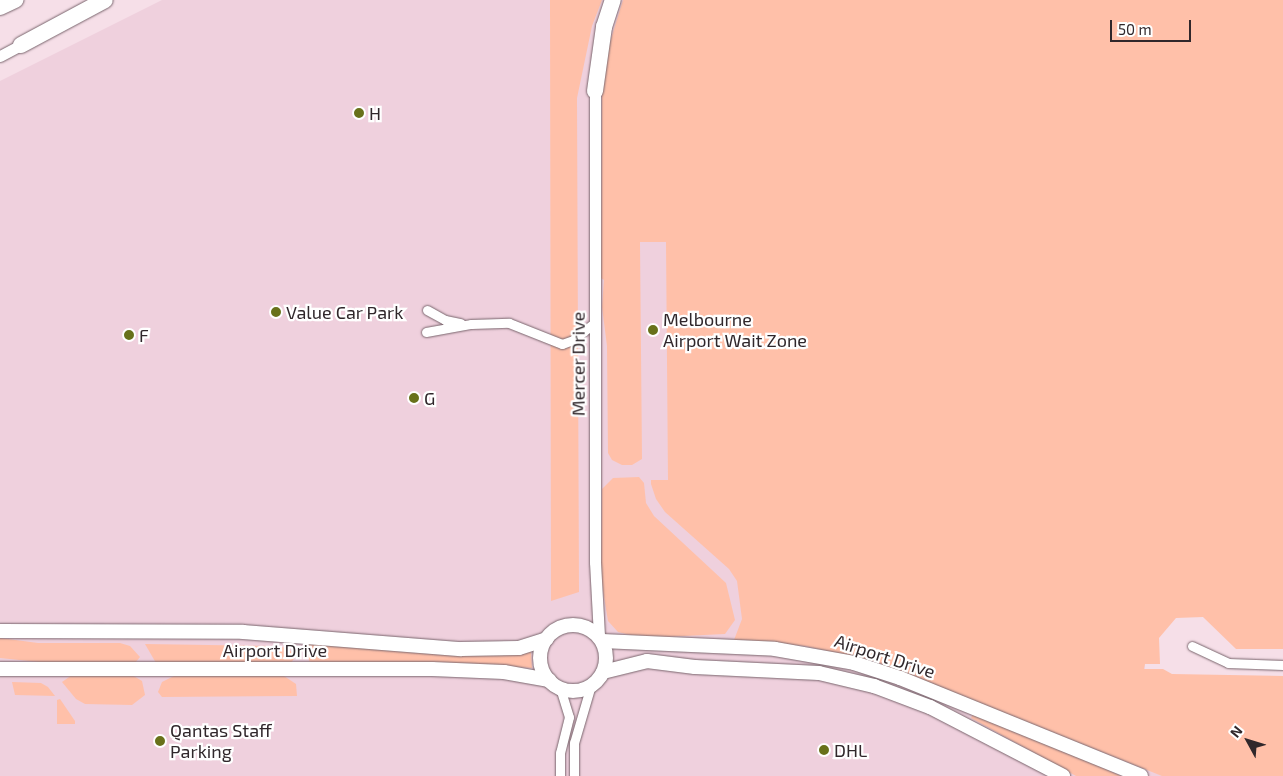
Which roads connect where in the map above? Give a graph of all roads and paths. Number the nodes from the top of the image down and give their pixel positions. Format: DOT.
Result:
graph roads {
  1 [pos="15,0"];
  2 [pos="105,0"];
  3 [pos="613,0"];
  4 [pos="0,7"];
  5 [pos="21,45"];
  6 [pos="0,56"];
  7 [pos="595,91"];
  8 [pos="427,310"];
  9 [pos="595,322"];
  10 [pos="471,324"];
  11 [pos="426,332"];
  12 [pos="0,631"];
  13 [pos="547,639"];
  14 [pos="600,639"];
  15 [pos="1192,646"];
  16 [pos="1283,665"];
  17 [pos="0,669"];
  18 [pos="603,672"];
  19 [pos="554,684"];
  20 [pos="591,685"];
  21 [pos="560,776"];
  22 [pos="574,776"];
  23 [pos="1064,776"];
  24 [pos="1141,776"];
  1 -- 4 [label="highway"];
  2 -- 5 [label="highway"];
  3 -- 7 [label="highway"];
  5 -- 6 [label="street"];
  7 -- 9 [label="street, Mercer Drive"];
  8 -- 10 [label="street"];
  9 -- 10 [label="street"];
  9 -- 14 [label="street, Mercer Drive"];
  10 -- 11 [label="street"];
  12 -- 13 [label="main road, Airport Drive"];
  13 -- 14 [label="main road"];
  13 -- 19 [label="main road"];
  14 -- 18 [label="main road"];
  14 -- 24 [label="main road, Airport Drive"];
  15 -- 16 [label="street"];
  17 -- 19 [label="main road, Airport Drive"];
  18 -- 20 [label="main road"];
  18 -- 23 [label="main road, Airport Drive"];
  19 -- 20 [label="main road"];
  19 -- 21 [label="street"];
  20 -- 22 [label="street"];
}
